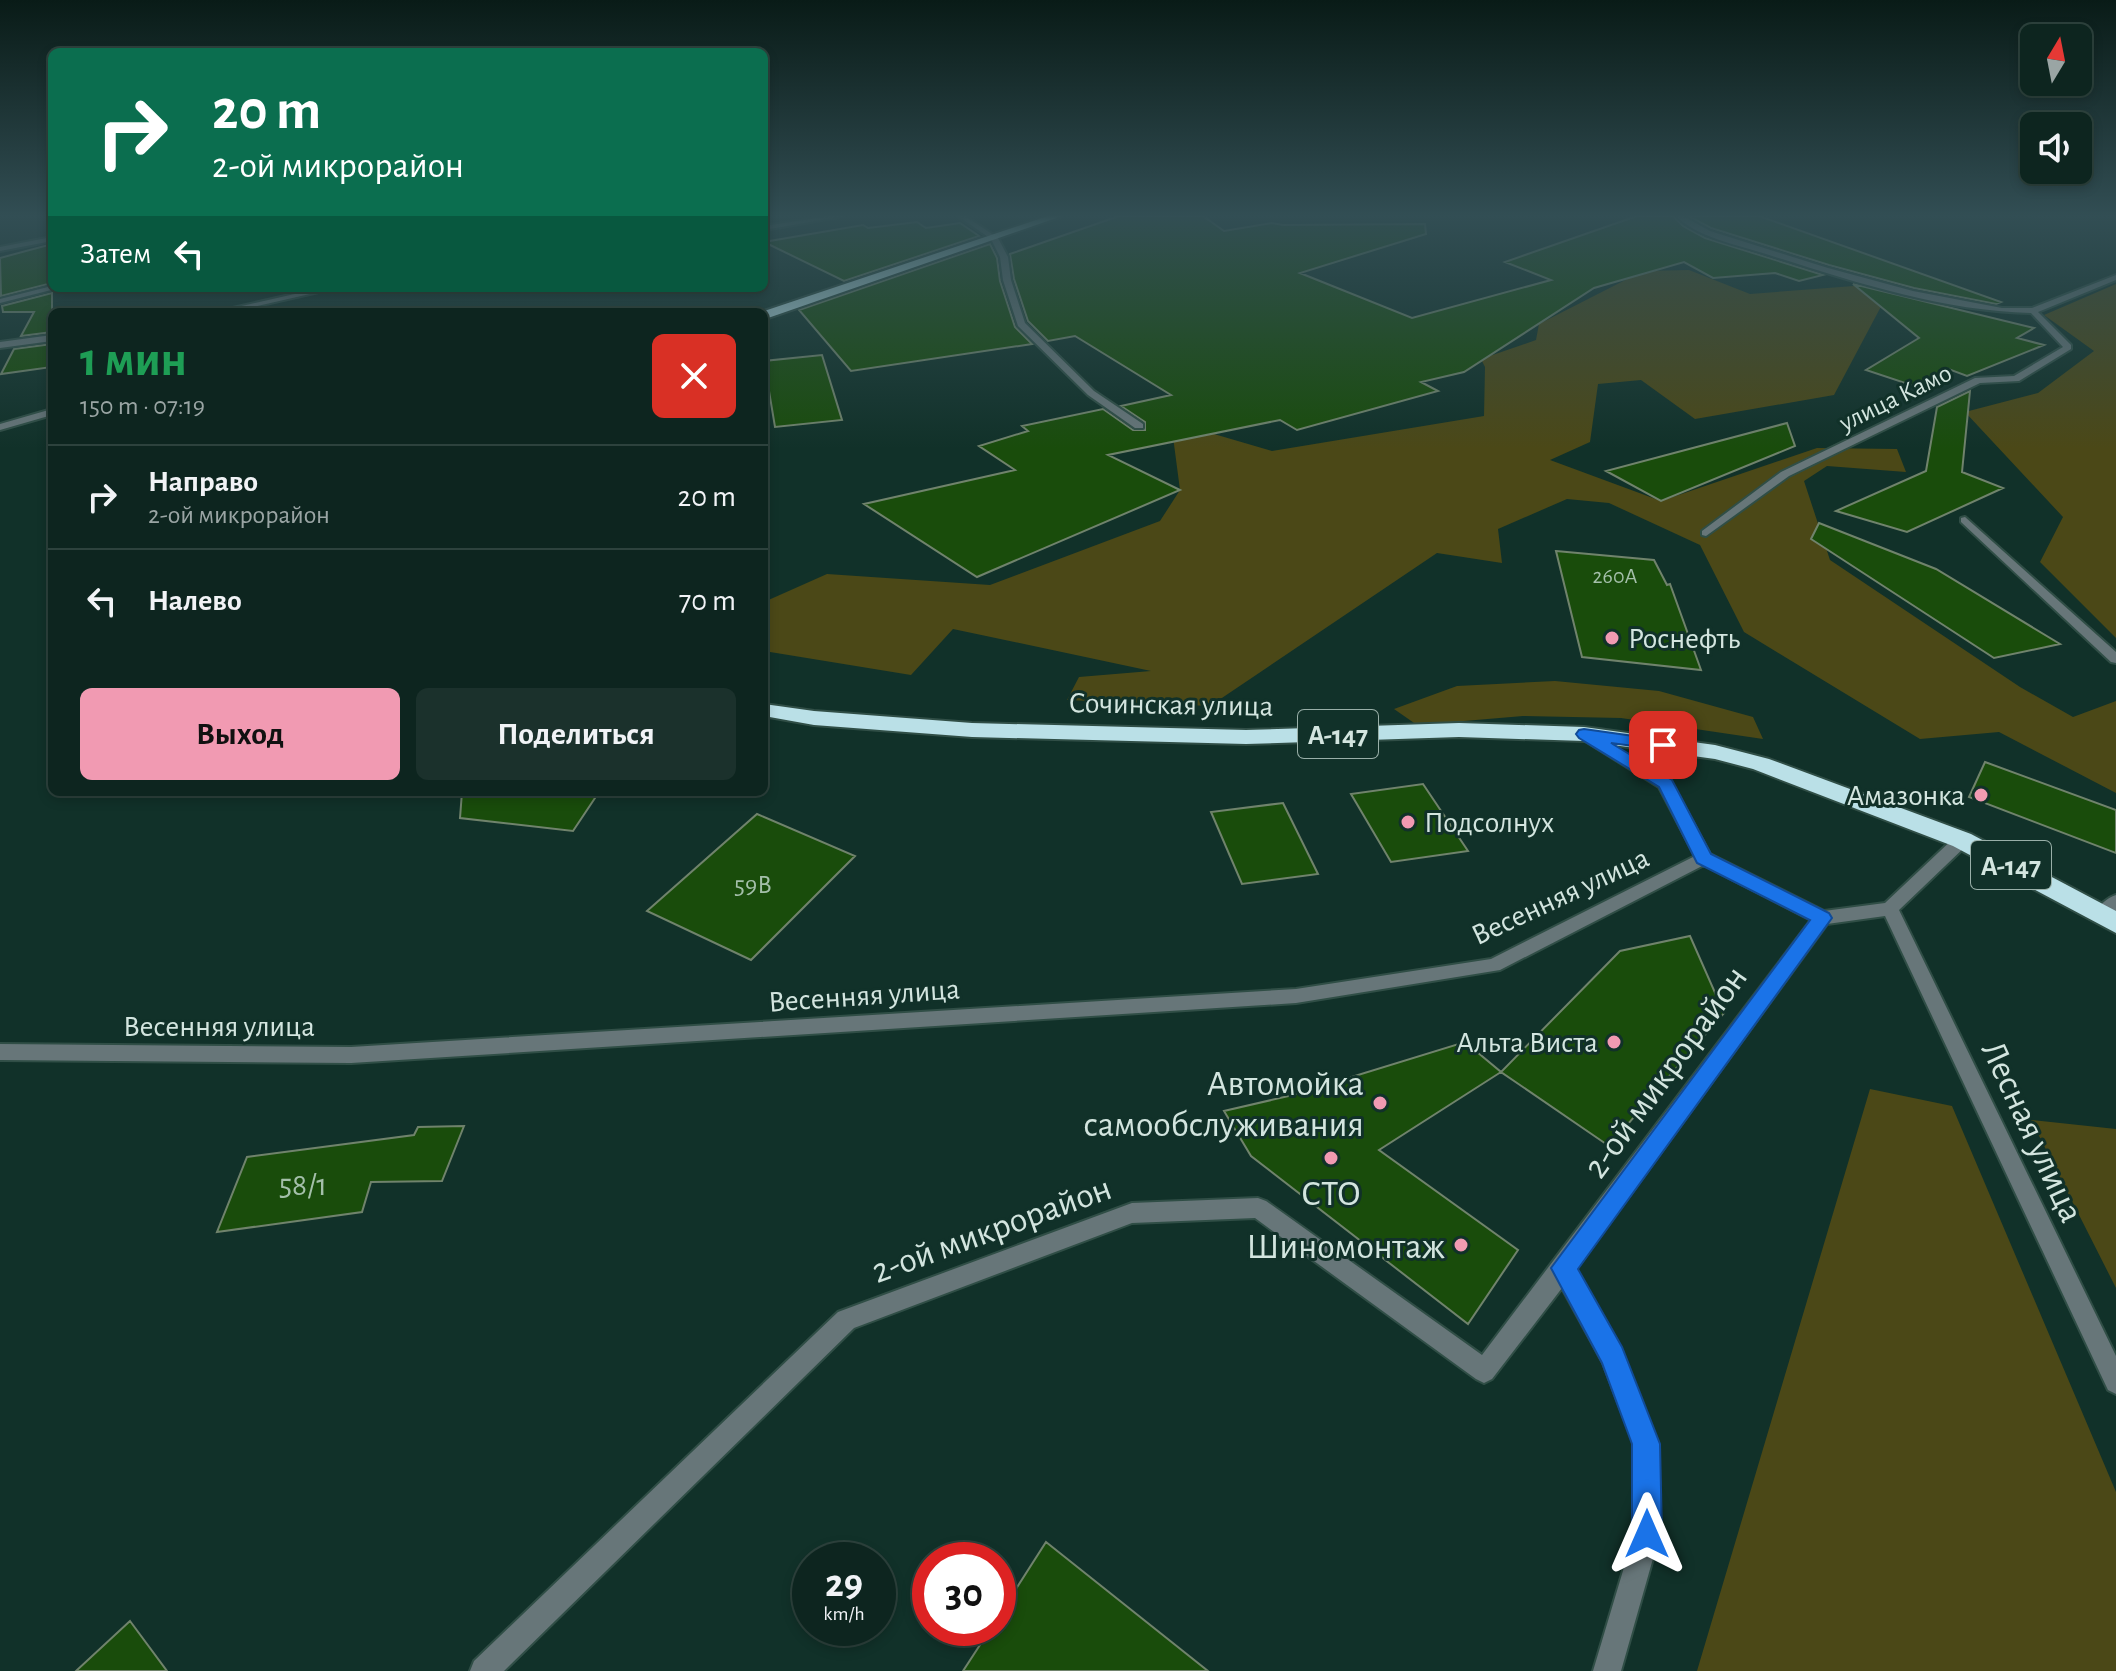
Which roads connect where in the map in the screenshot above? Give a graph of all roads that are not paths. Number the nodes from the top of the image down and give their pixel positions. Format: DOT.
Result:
graph roads {
  1 [pos="30,294"];
  2 [pos="304,294"];
  3 [pos="827,294"];
  4 [pos="1011,294"];
  5 [pos="1919,294"];
  6 [pos="2075,294"];
  7 [pos="0,301"];
  8 [pos="238,308"];
  9 [pos="2033,311"];
  10 [pos="768,314"];
  11 [pos="48,339"];
  12 [pos="0,345"];
  13 [pos="48,413"];
  14 [pos="1139,426"];
  15 [pos="0,427"];
  16 [pos="1965,520"];
  17 [pos="1706,533"];
  18 [pos="2116,659"];
  19 [pos="768,711"];
  20 [pos="1584,734"];
  21 [pos="1962,840"];
  22 [pos="1704,858"];
  23 [pos="1890,909"];
  24 [pos="2111,913"];
  25 [pos="1822,918"];
  26 [pos="0,1052"];
  27 [pos="1563,1268"];
  28 [pos="2116,1382"];
  29 [pos="484,1671"];
  30 [pos="1607,1671"];
  1 -- 7 [label="street"];
  2 -- 8 [label="street"];
  3 -- 10 [label="highway"];
  4 -- 14 [label="street"];
  5 -- 9 [label="street"];
  6 -- 9 [label="street"];
  9 -- 17 [label="street, улица Камо"];
  11 -- 12 [label="street"];
  13 -- 15 [label="street"];
  16 -- 18 [label="street"];
  19 -- 20 [label="highway, Сочинская улица / А-147"];
  20 -- 21 [label="highway, Сочинская улица / А-147"];
  20 -- 22 [label="street"];
  21 -- 23 [label="street"];
  21 -- 24 [label="highway, А-147"];
  22 -- 25 [label="street"];
  22 -- 26 [label="street, Весенняя улица"];
  23 -- 25 [label="street"];
  23 -- 28 [label="street, Лесная улица"];
  25 -- 27 [label="street, 2-ой микрорайон"];
  27 -- 29 [label="street, 2-ой микрорайон"];
  27 -- 30 [label="street"];
}
